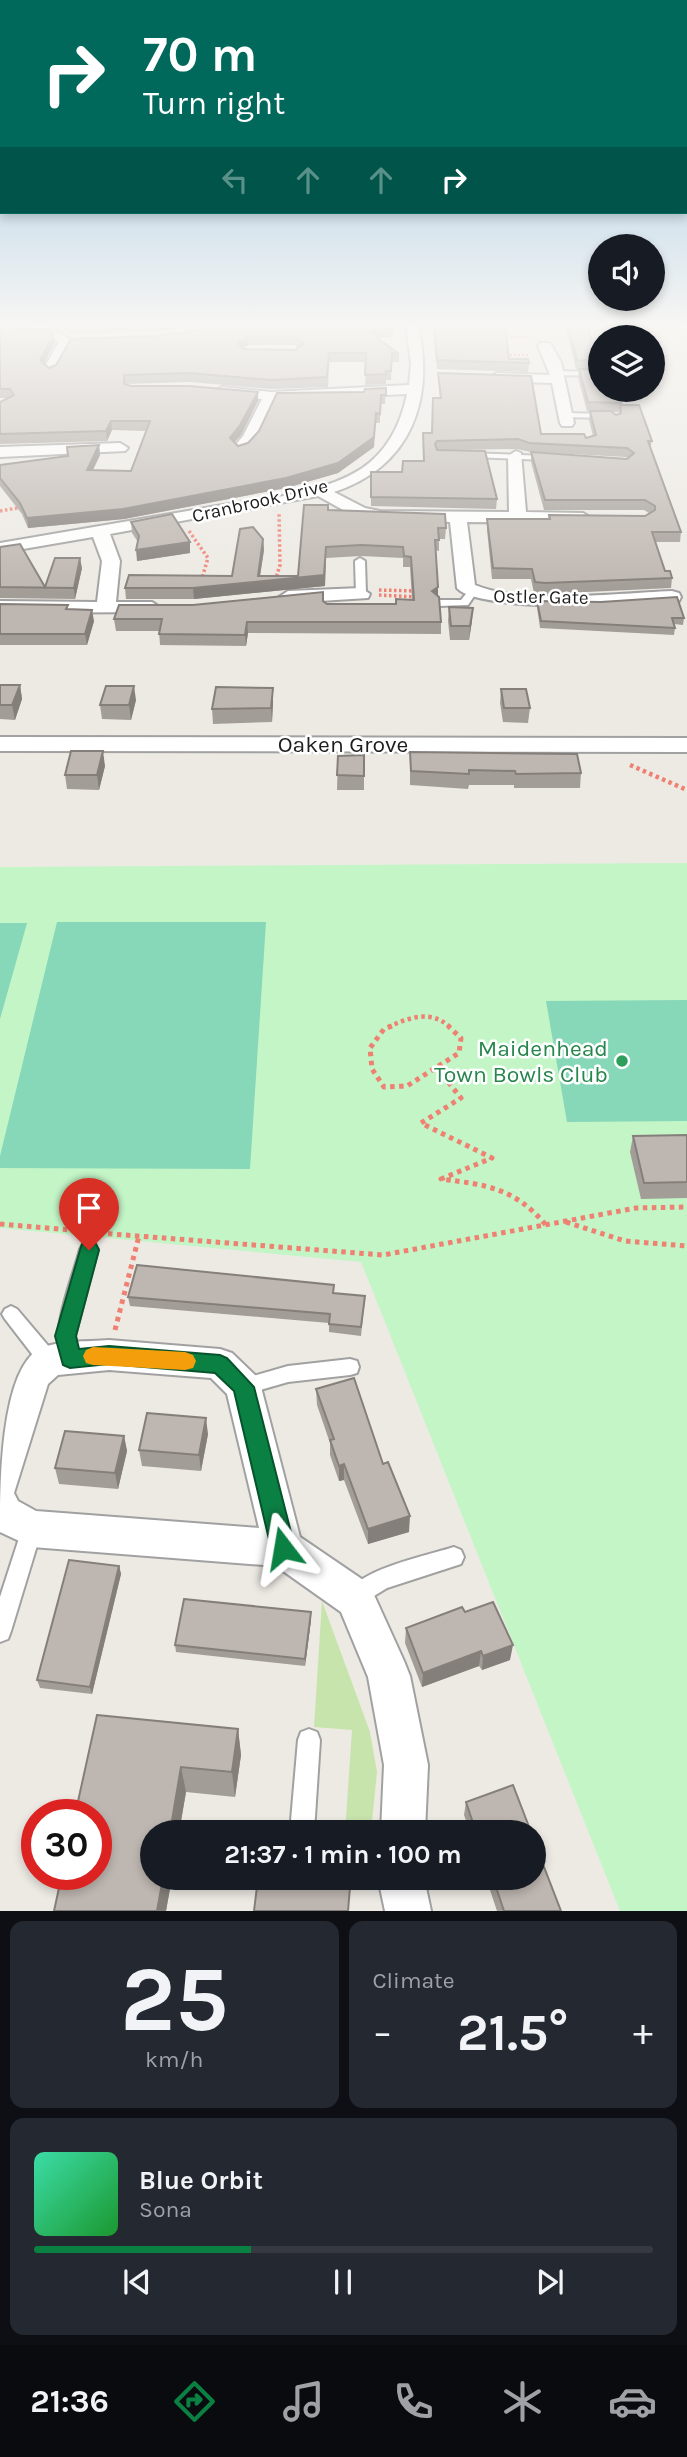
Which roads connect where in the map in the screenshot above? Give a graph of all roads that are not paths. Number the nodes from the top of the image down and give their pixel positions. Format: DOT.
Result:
graph roads {
  1 [pos="263,414"];
  2 [pos="409,414"];
  3 [pos="562,416"];
  4 [pos="615,420"];
  5 [pos="250,445"];
  6 [pos="0,453"];
  7 [pos="122,455"];
  8 [pos="516,456"];
  9 [pos="553,459"];
  10 [pos="464,460"];
  11 [pos="321,491"];
  12 [pos="458,517"];
  13 [pos="518,518"];
  14 [pos="603,518"];
  15 [pos="100,532"];
  16 [pos="1,544"];
  17 [pos="360,561"];
  18 [pos="472,593"];
  19 [pos="356,595"];
  20 [pos="672,597"];
  21 [pos="273,599"];
  22 [pos="439,603"];
  23 [pos="0,607"];
  24 [pos="106,607"];
  25 [pos="169,608"];
  26 [pos="0,744"];
  27 [pos="687,745"];
  28 [pos="89,1250"];
  29 [pos="10,1314"];
  30 [pos="60,1360"];
  31 [pos="350,1367"];
  32 [pos="243,1387"];
  33 [pos="0,1481"];
  34 [pos="0,1505"];
  35 [pos="32,1530"];
  36 [pos="283,1548"];
  37 [pos="454,1557"];
  38 [pos="355,1598"];
  39 [pos="0,1631"];
  40 [pos="309,1740"];
  41 [pos="303,1820"];
  42 [pos="404,1820"];
  43 [pos="404,1890"];
  44 [pos="408,1911"];
  1 -- 5 [label="street"];
  2 -- 11 [label="street, Cranbrook Drive"];
  3 -- 4 [label="lane"];
  6 -- 7 [label="street"];
  8 -- 9 [label="lane"];
  8 -- 10 [label="lane"];
  8 -- 13 [label="street"];
  11 -- 12 [label="street"];
  11 -- 15 [label="street, Cranbrook Drive"];
  12 -- 13 [label="street"];
  12 -- 18 [label="street, Ostler Gate"];
  13 -- 14 [label="street"];
  15 -- 16 [label="street, Cranbrook Drive"];
  15 -- 24 [label="street"];
  17 -- 19 [label="lane"];
  18 -- 20 [label="street, Ostler Gate"];
  18 -- 22 [label="lane"];
  19 -- 21 [label="street"];
  23 -- 24 [label="street"];
  24 -- 25 [label="street"];
  26 -- 27 [label="street, Oaken Grove"];
  28 -- 30 [label="lane"];
  29 -- 30 [label="lane"];
  30 -- 32 [label="street"];
  30 -- 33 [label="street"];
  31 -- 32 [label="lane"];
  32 -- 36 [label="street"];
  34 -- 35 [label="street"];
  35 -- 36 [label="street"];
  35 -- 39 [label="lane"];
  36 -- 38 [label="street"];
  37 -- 38 [label="lane"];
  38 -- 42 [label="street"];
  40 -- 41 [label="lane"];
  43 -- 44 [label="street"];
}
